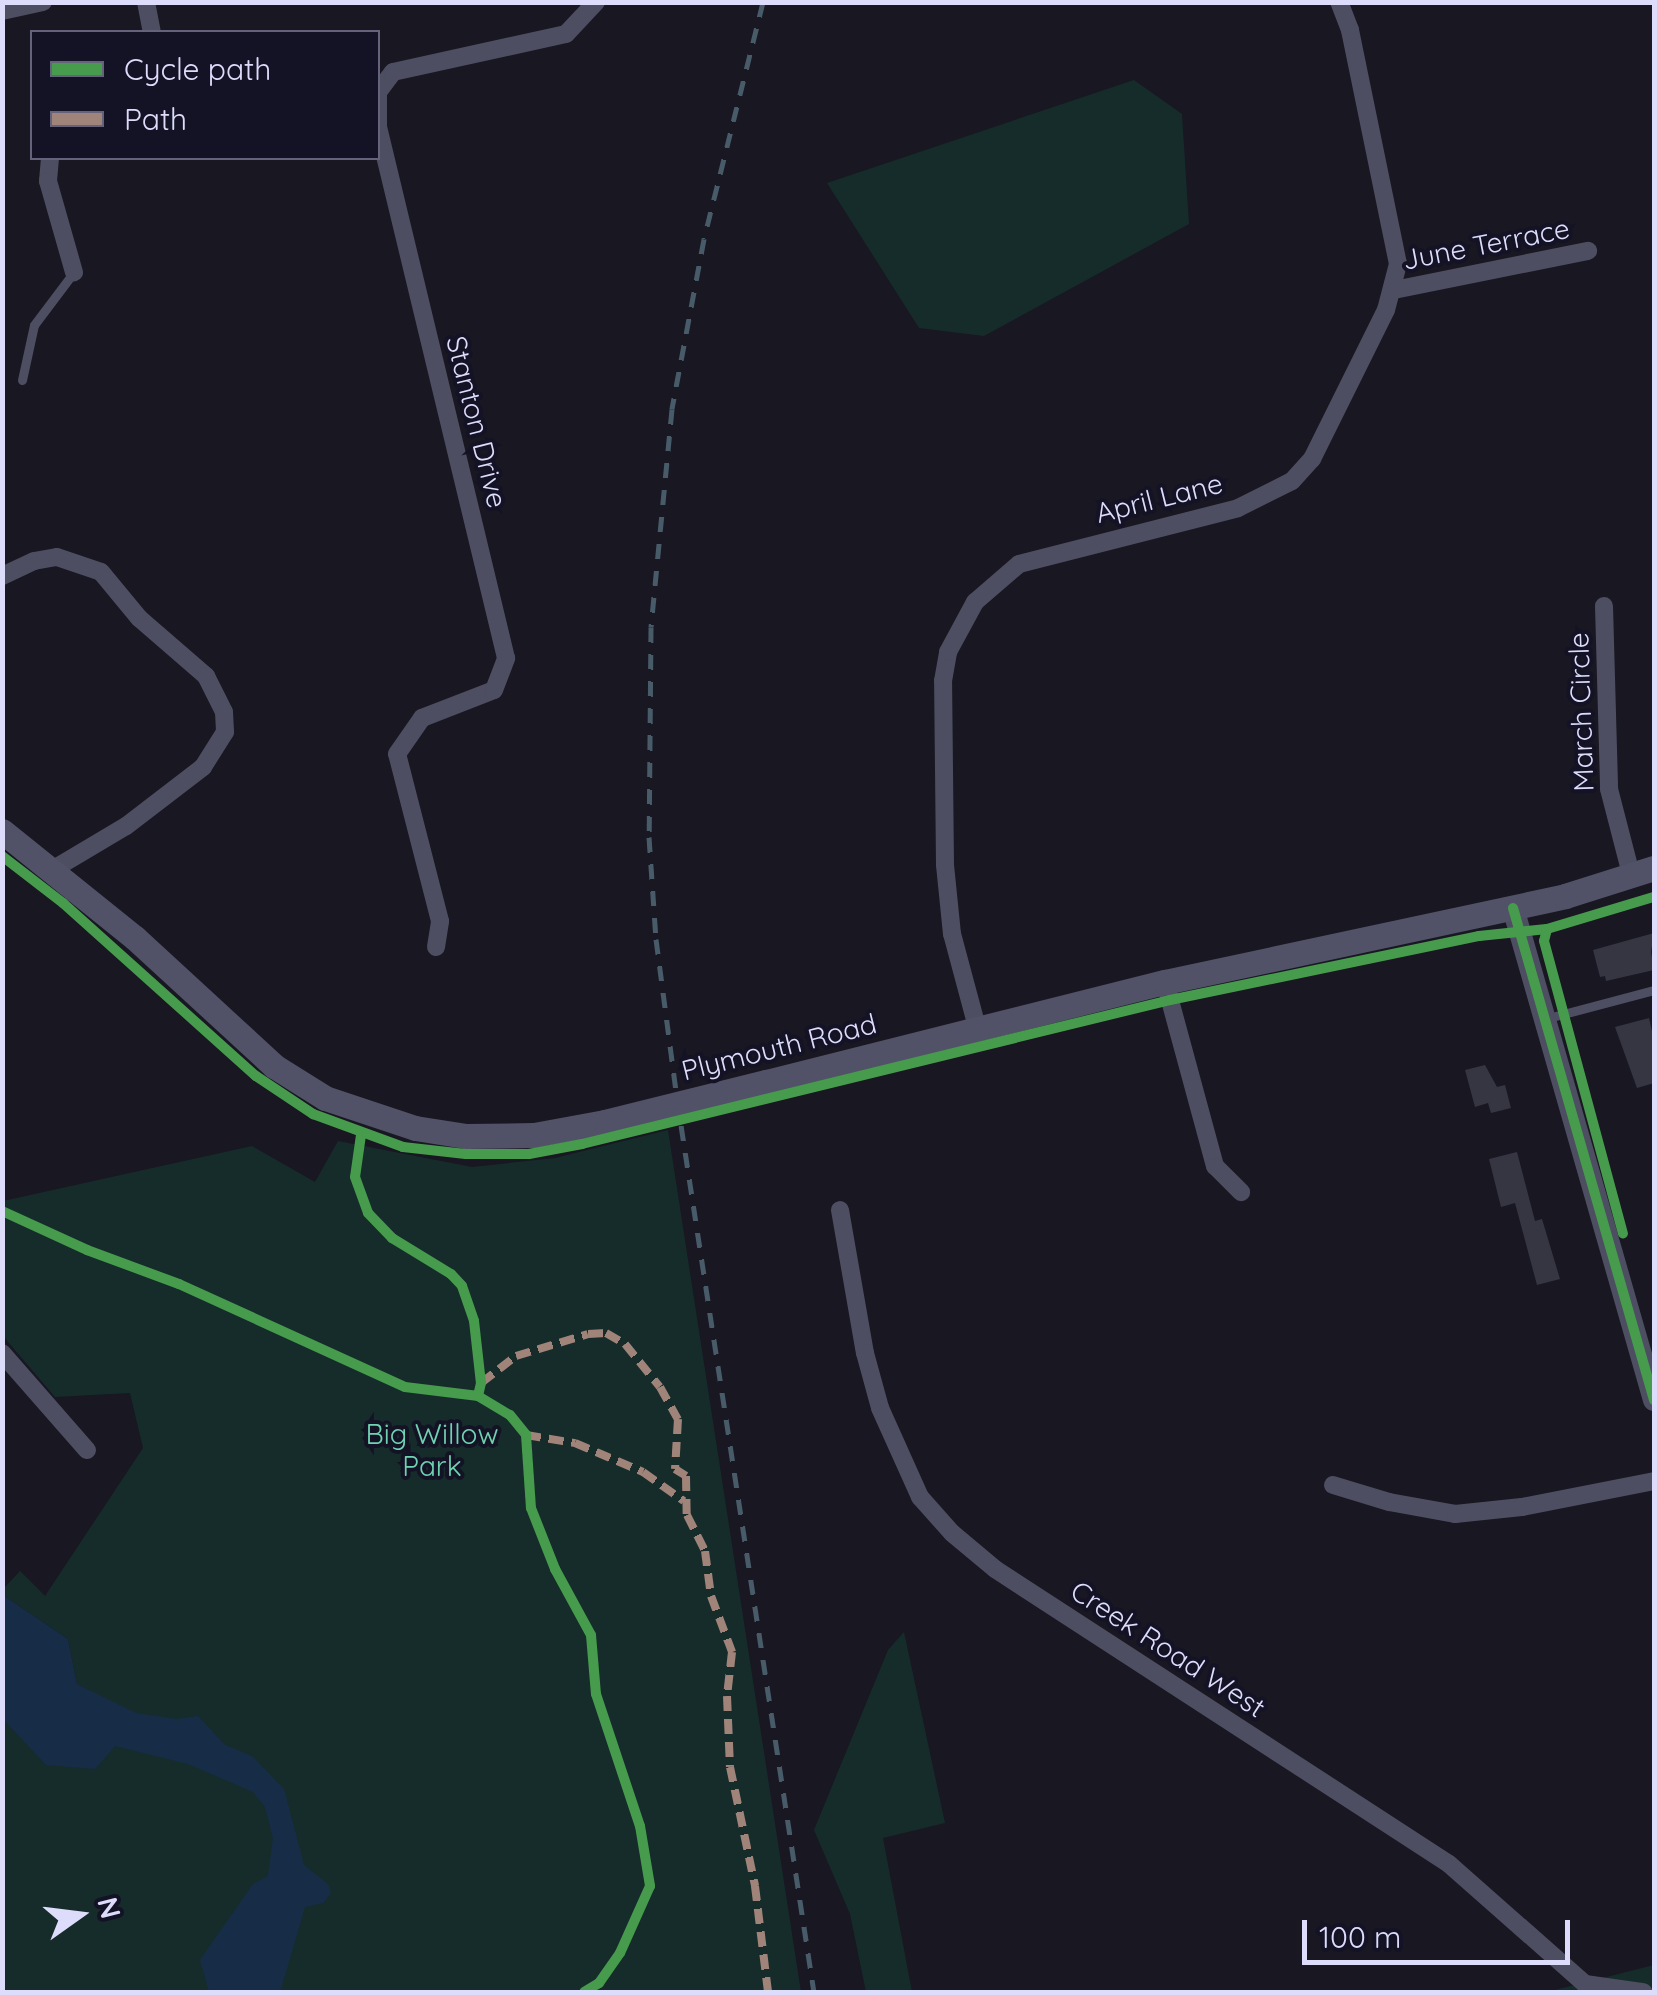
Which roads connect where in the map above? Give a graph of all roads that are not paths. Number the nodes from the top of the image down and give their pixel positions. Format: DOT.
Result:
graph roads {
  1 [pos="43,2"];
  2 [pos="146,2"];
  3 [pos="596,2"];
  4 [pos="1338,2"];
  5 [pos="2,11"];
  6 [pos="152,30"];
  7 [pos="380,89"];
  8 [pos="380,135"];
  9 [pos="50,160"];
  10 [pos="1588,251"];
  11 [pos="74,272"];
  12 [pos="1394,290"];
  13 [pos="22,380"];
  14 [pos="2,576"];
  15 [pos="1604,606"];
  16 [pos="2,831"];
  17 [pos="52,870"];
  18 [pos="1643,871"];
  19 [pos="1513,908"];
  20 [pos="436,948"];
  21 [pos="1166,982"];
  22 [pos="1654,990"];
  23 [pos="1545,1019"];
  24 [pos="977,1027"];
  25 [pos="1241,1192"];
  26 [pos="840,1210"];
  27 [pos="2,1353"];
  28 [pos="1654,1400"];
  29 [pos="87,1450"];
  30 [pos="1654,1481"];
  31 [pos="1333,1484"];
  32 [pos="1642,1992"];
  1 -- 5 [label="street"];
  2 -- 6 [label="street"];
  3 -- 7 [label="street, Stanton Drive"];
  4 -- 12 [label="street, April Lane"];
  8 -- 20 [label="street, Stanton Drive"];
  9 -- 11 [label="street"];
  10 -- 12 [label="street, June Terrace"];
  11 -- 13 [label="lane"];
  12 -- 24 [label="street, April Lane"];
  14 -- 17 [label="street"];
  15 -- 18 [label="street, March Circle"];
  16 -- 17 [label="main road, Plymouth Road"];
  17 -- 24 [label="main road, Plymouth Road, bridge"];
  18 -- 19 [label="main road, Plymouth Road"];
  19 -- 21 [label="main road, Plymouth Road"];
  19 -- 23 [label="street"];
  21 -- 24 [label="main road, Plymouth Road"];
  21 -- 25 [label="street"];
  22 -- 23 [label="lane"];
  23 -- 28 [label="street"];
  26 -- 32 [label="street, Creek Road West"];
  27 -- 29 [label="street"];
  30 -- 31 [label="street"];
}
